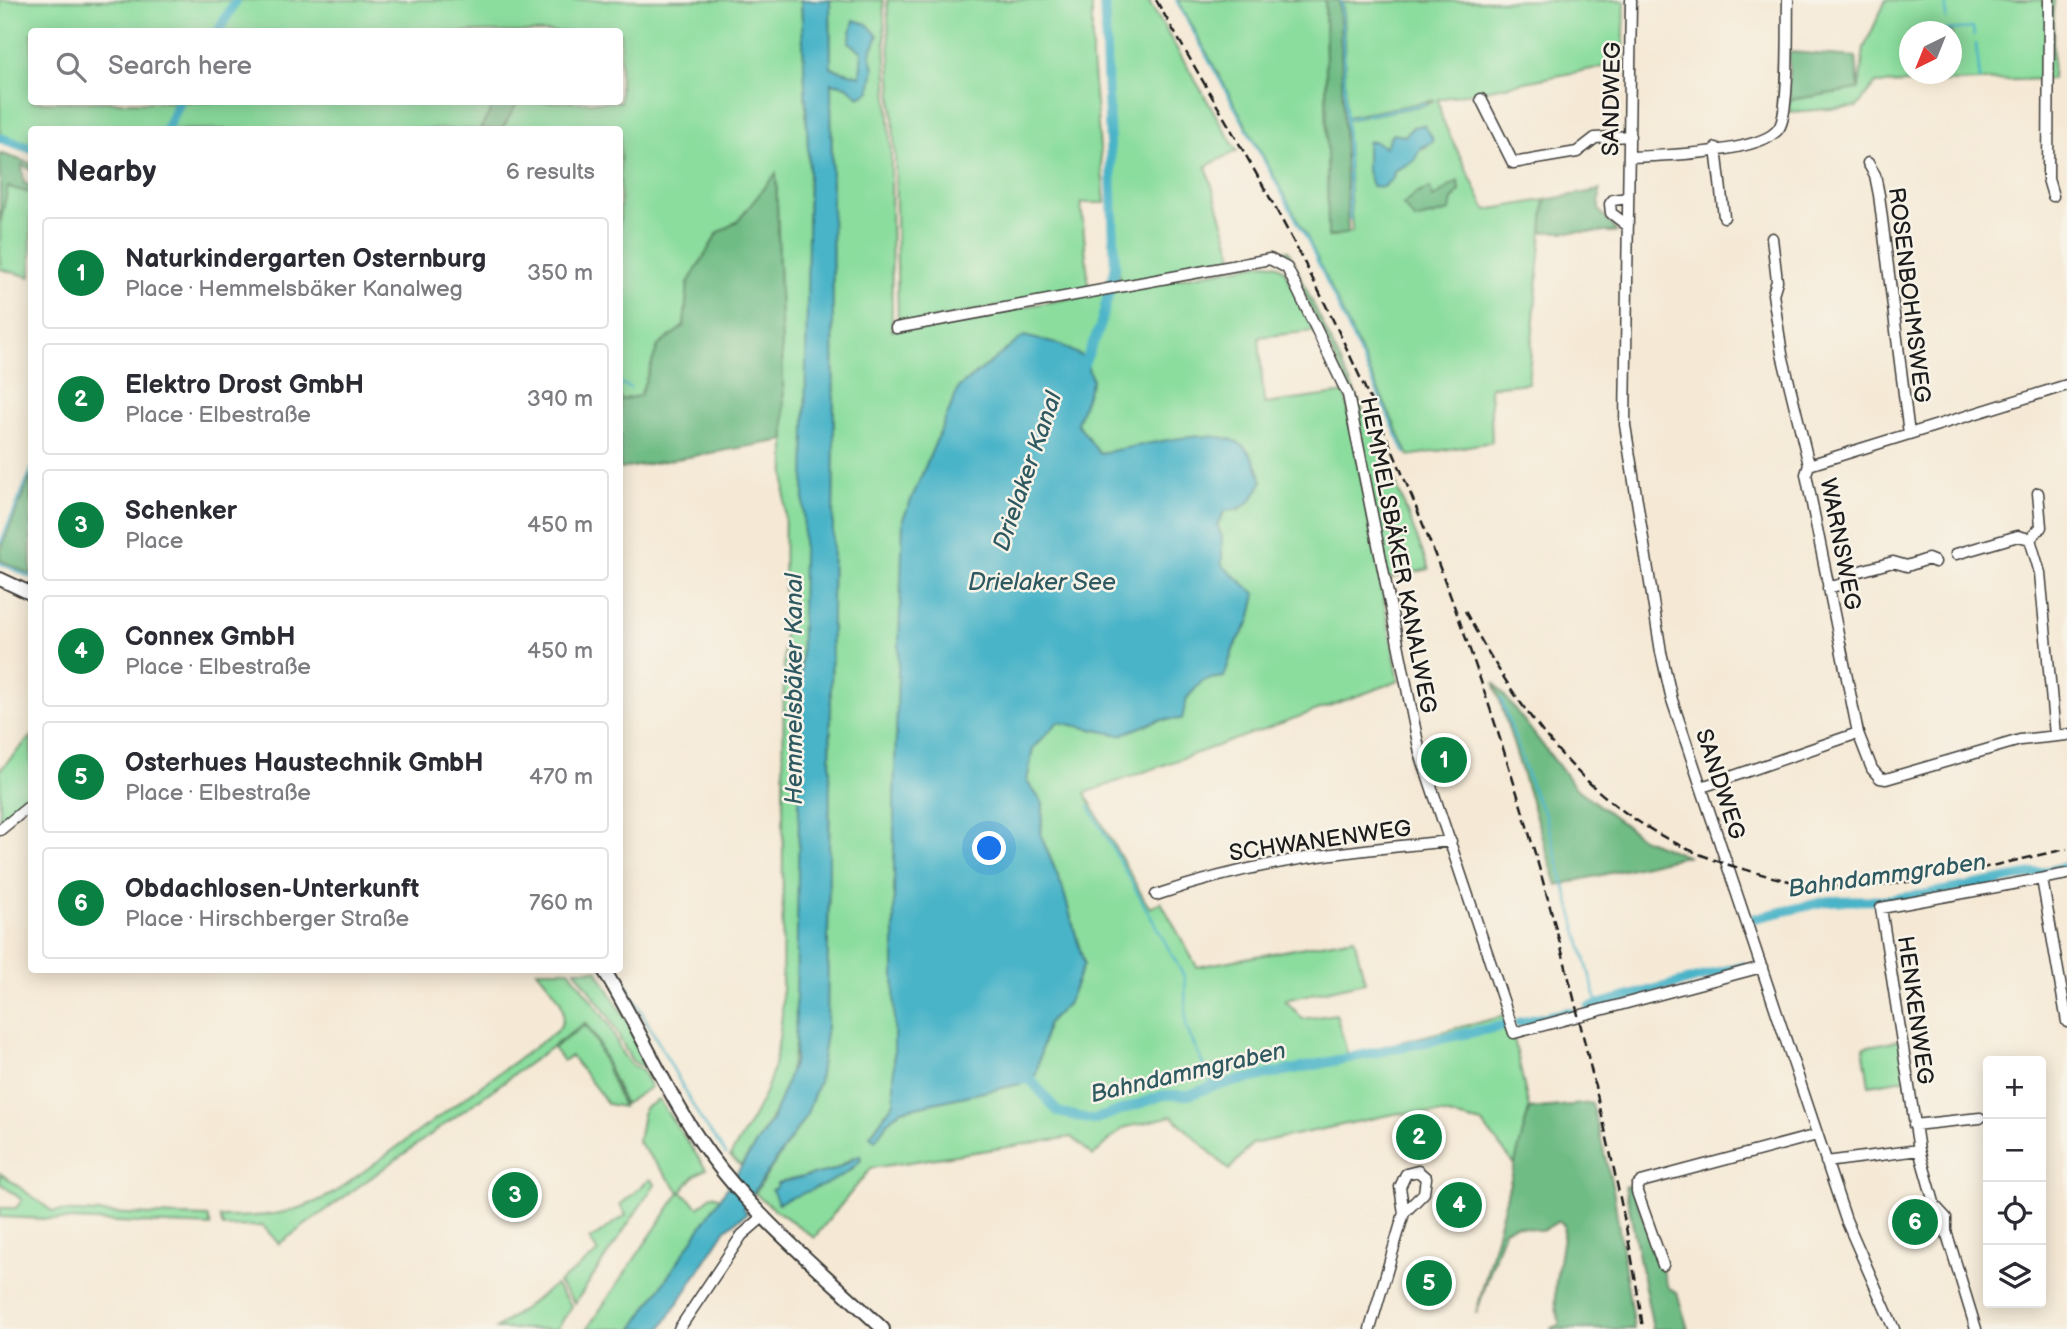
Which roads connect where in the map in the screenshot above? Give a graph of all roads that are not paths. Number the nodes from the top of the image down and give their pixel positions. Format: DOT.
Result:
graph roads {
  1 [pos="1631,0"];
  2 [pos="1788,0"];
  3 [pos="2049,0"];
  4 [pos="1481,99"];
  5 [pos="1630,136"];
  6 [pos="1716,148"];
  7 [pos="1629,157"];
  8 [pos="1868,163"];
  9 [pos="2053,195"];
  10 [pos="1628,198"];
  11 [pos="1724,217"];
  12 [pos="1628,226"];
  13 [pos="1772,238"];
  14 [pos="896,328"];
  15 [pos="2067,385"];
  16 [pos="1909,434"];
  17 [pos="1809,466"];
  18 [pos="2038,492"];
  19 [pos="2030,539"];
  20 [pos="1956,554"];
  21 [pos="1935,562"];
  22 [pos="0,579"];
  23 [pos="1828,588"];
  24 [pos="28,592"];
  25 [pos="1858,733"];
  26 [pos="2055,735"];
  27 [pos="2067,735"];
  28 [pos="1702,788"];
  29 [pos="28,807"];
  30 [pos="0,830"];
  31 [pos="1451,841"];
  32 [pos="2067,874"];
  33 [pos="2042,879"];
  34 [pos="1156,895"];
  35 [pos="1762,967"];
  36 [pos="606,973"];
  37 [pos="2067,1022"];
  38 [pos="1979,1118"];
  39 [pos="1914,1125"];
  40 [pos="1817,1136"];
  41 [pos="1919,1150"];
  42 [pos="1826,1162"];
  43 [pos="1404,1213"];
  44 [pos="764,1216"];
  45 [pos="1662,1265"];
  46 [pos="679,1329"];
  47 [pos="883,1329"];
  48 [pos="1370,1329"];
  49 [pos="1894,1329"];
  50 [pos="1976,1329"];
  1 -- 5 [label="street, SANDWEG"];
  2 -- 6 [label="street"];
  3 -- 9 [label="street"];
  4 -- 5 [label="street"];
  5 -- 7 [label="street, SANDWEG"];
  6 -- 7 [label="street"];
  6 -- 11 [label="street"];
  7 -- 10 [label="street, SANDWEG"];
  8 -- 16 [label="street, ROSENBOHMSWEG"];
  10 -- 12 [label="street, SANDWEG"];
  10 -- 12 [label="street"];
  12 -- 28 [label="street, SANDWEG"];
  13 -- 17 [label="street"];
  14 -- 31 [label="street, HEMMELSBÄKER KANALWEG"];
  15 -- 16 [label="street, WARNSWEG"];
  16 -- 17 [label="street, WARNSWEG"];
  17 -- 23 [label="street, WARNSWEG"];
  18 -- 19 [label="street"];
  19 -- 20 [label="street"];
  19 -- 26 [label="street"];
  21 -- 23 [label="street"];
  22 -- 24 [label="main road"];
  23 -- 25 [label="street, WARNSWEG"];
  25 -- 26 [label="street, WARNSWEG"];
  25 -- 28 [label="street"];
  26 -- 27 [label="street"];
  28 -- 35 [label="street, SANDWEG"];
  29 -- 30 [label="street"];
  31 -- 34 [label="street, SCHWANENWEG"];
  31 -- 35 [label="street, HEMMELSBÄKER KANALWEG"];
  32 -- 33 [label="street"];
  33 -- 37 [label="street"];
  33 -- 39 [label="street, HENKENWEG"];
  35 -- 40 [label="street, SANDWEG"];
  36 -- 44 [label="main road"];
  38 -- 39 [label="street"];
  39 -- 41 [label="street, HENKENWEG"];
  40 -- 42 [label="street, SANDWEG"];
  40 -- 45 [label="street"];
  41 -- 42 [label="street"];
  41 -- 50 [label="street, HENKENWEG"];
  42 -- 49 [label="street, SANDWEG"];
  43 -- 48 [label="street"];
  44 -- 46 [label="street"];
  44 -- 47 [label="main road"];
}
